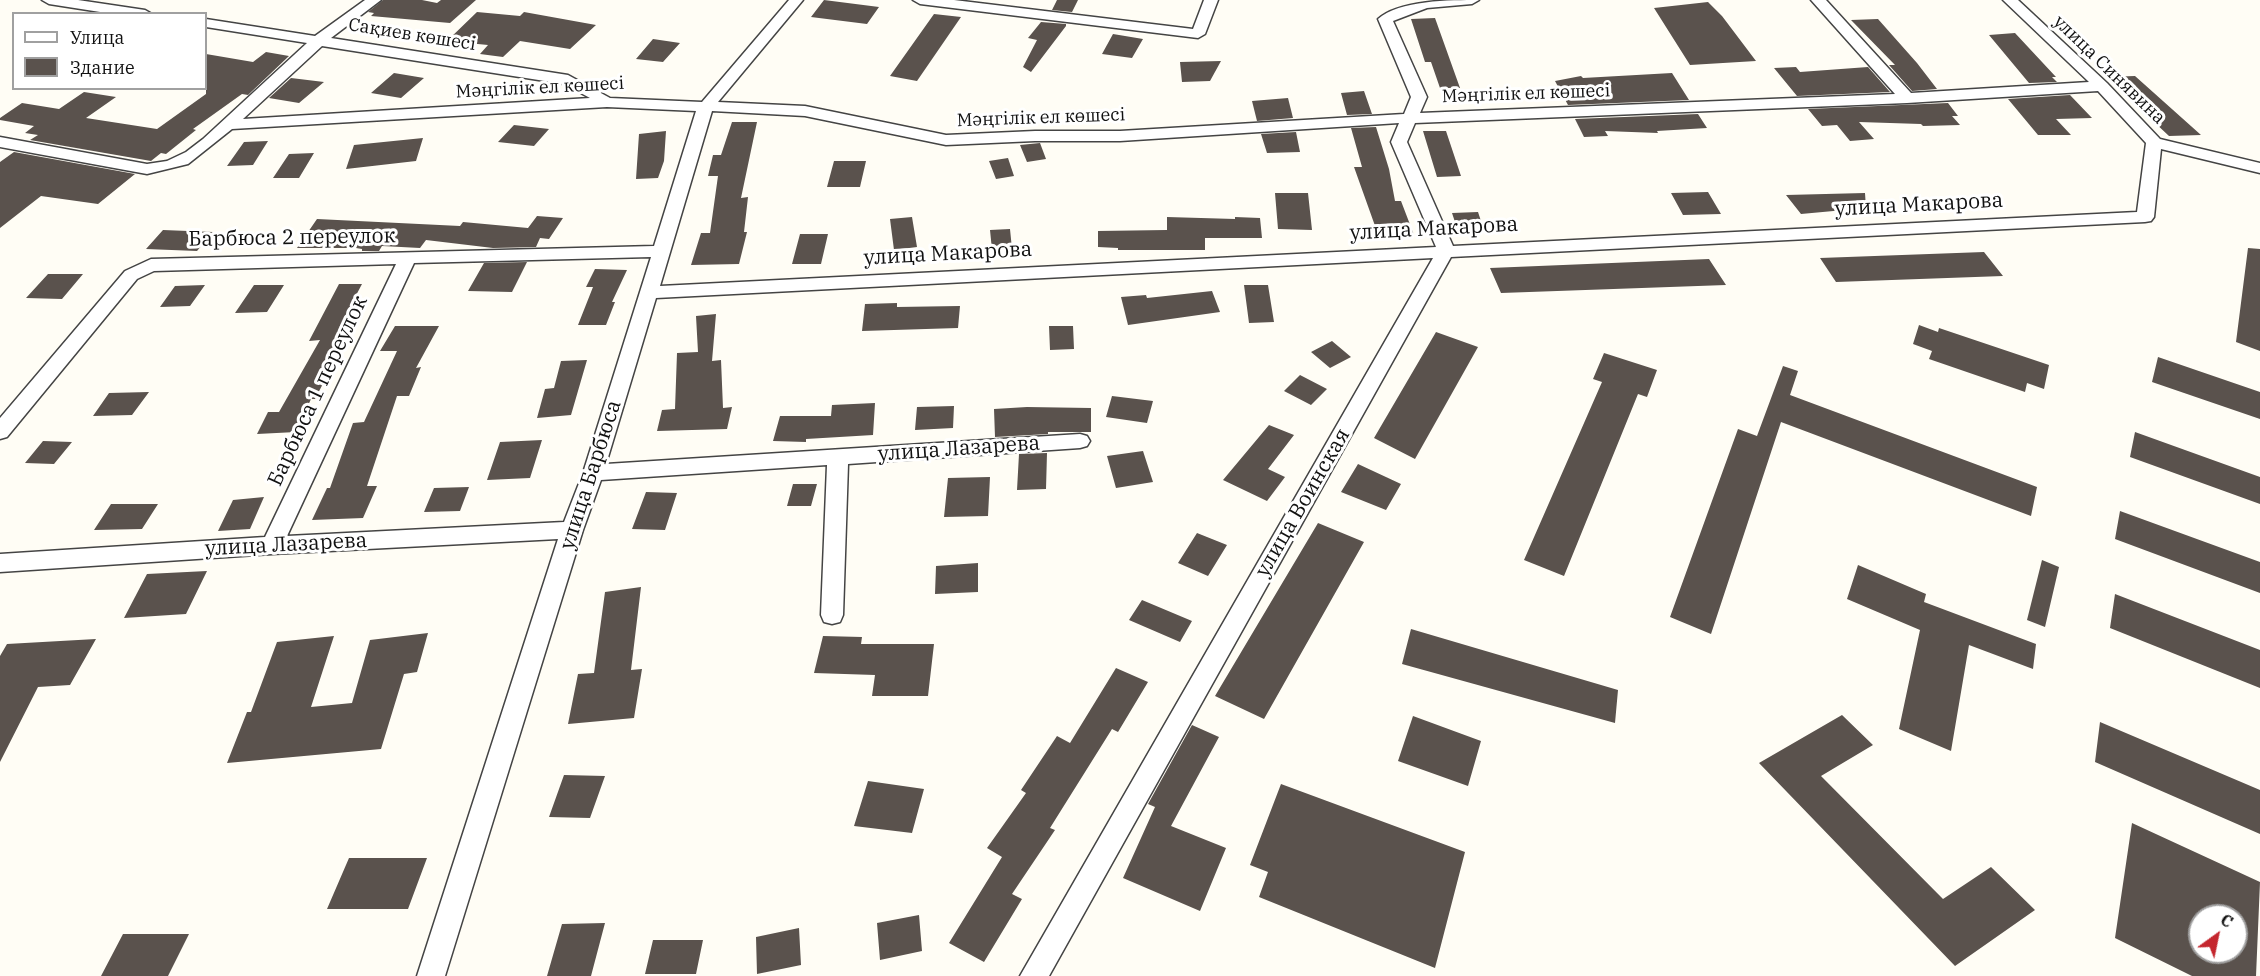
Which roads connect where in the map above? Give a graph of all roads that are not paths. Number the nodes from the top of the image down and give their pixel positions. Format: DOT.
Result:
graph roads {
  1 [pos="49,0"];
  2 [pos="374,0"];
  3 [pos="796,0"];
  4 [pos="920,0"];
  5 [pos="1211,0"];
  6 [pos="1472,0"];
  7 [pos="1818,0"];
  8 [pos="2010,0"];
  9 [pos="131,12"];
  10 [pos="207,23"];
  11 [pos="319,40"];
  12 [pos="2102,86"];
  13 [pos="1907,98"];
  14 [pos="606,102"];
  15 [pos="705,108"];
  16 [pos="1412,118"];
  17 [pos="228,126"];
  18 [pos="0,142"];
  19 [pos="2154,142"];
  20 [pos="2260,168"];
  21 [pos="661,251"];
  22 [pos="1446,251"];
  23 [pos="408,258"];
  24 [pos="649,292"];
  25 [pos="0,432"];
  26 [pos="1080,441"];
  27 [pos="838,457"];
  28 [pos="593,473"];
  29 [pos="572,530"];
  30 [pos="272,545"];
  31 [pos="0,563"];
  32 [pos="832,615"];
  33 [pos="431,976"];
  34 [pos="1034,976"];
  1 -- 9 [label="street"];
  2 -- 11 [label="street"];
  3 -- 15 [label="street, улица Барбюса"];
  4 -- 5 [label="street"];
  6 -- 16 [label="street"];
  7 -- 13 [label="street"];
  8 -- 12 [label="street, улица Синявина"];
  10 -- 11 [label="street, Сақиев көшесі"];
  11 -- 14 [label="street, Сақиев көшесі"];
  11 -- 17 [label="street"];
  12 -- 13 [label="street, Мәңгілік ел көшесі"];
  12 -- 19 [label="street, улица Синявина"];
  13 -- 16 [label="street, Мәңгілік ел көшесі"];
  14 -- 15 [label="street, Мәңгілік ел көшесі"];
  14 -- 17 [label="street, Мәңгілік ел көшесі"];
  15 -- 16 [label="street, Мәңгілік ел көшесі"];
  15 -- 21 [label="street, улица Барбюса"];
  16 -- 22 [label="street"];
  17 -- 18 [label="street"];
  19 -- 20 [label="street, улица Синявина"];
  19 -- 22 [label="street, улица Макарова"];
  21 -- 23 [label="street, Барбюса 2 переулок"];
  21 -- 24 [label="street, улица Барбюса"];
  22 -- 24 [label="street, улица Макарова"];
  22 -- 34 [label="street, улица Воинская"];
  23 -- 25 [label="street, Барбюса 2 переулок"];
  23 -- 30 [label="street, Барбюса 1 переулок"];
  24 -- 28 [label="street, улица Барбюса"];
  26 -- 27 [label="street, улица Лазарева"];
  27 -- 28 [label="street, улица Лазарева"];
  27 -- 32 [label="street"];
  28 -- 29 [label="street, улица Барбюса"];
  29 -- 30 [label="street, улица Лазарева"];
  29 -- 33 [label="street, улица Барбюса"];
  30 -- 31 [label="street, улица Лазарева"];
}
